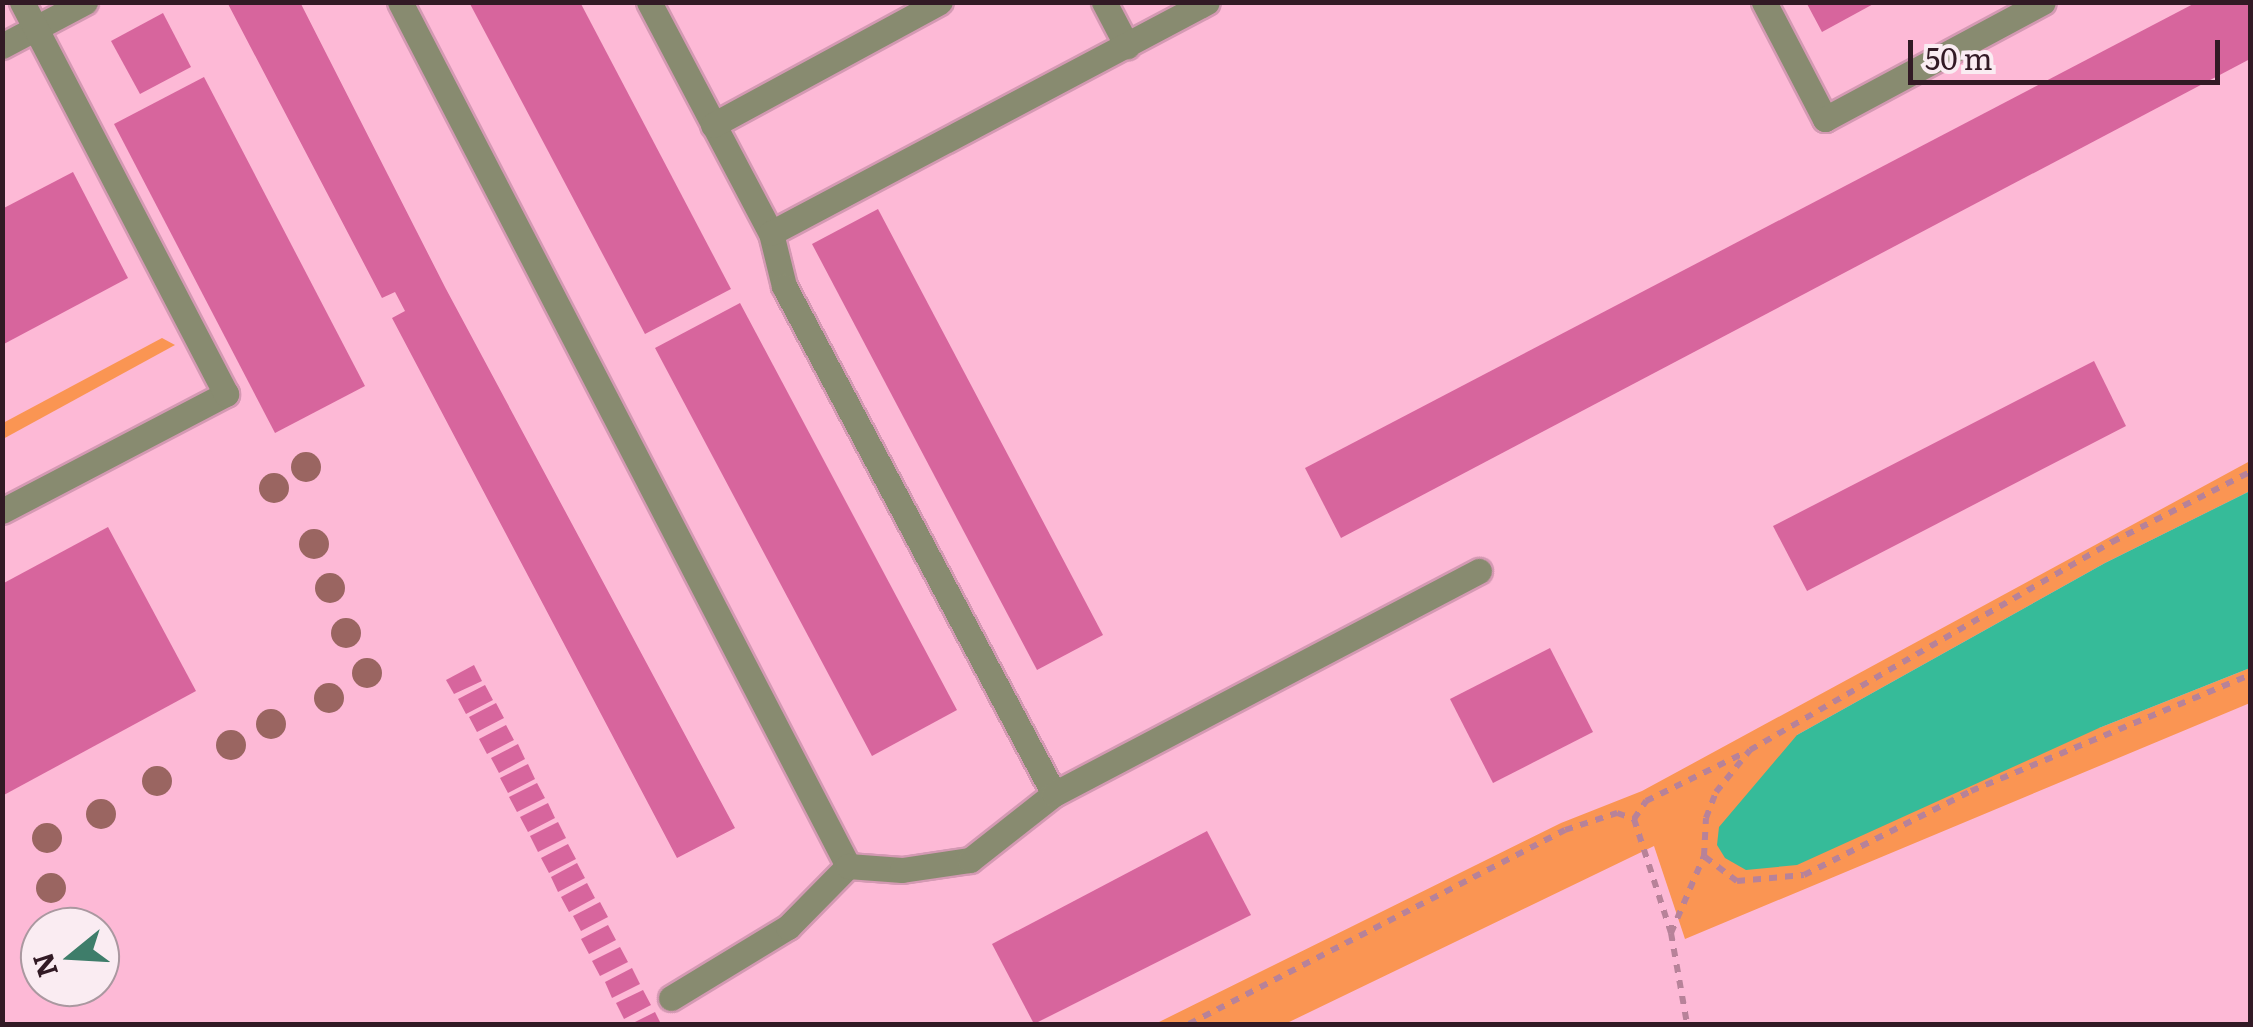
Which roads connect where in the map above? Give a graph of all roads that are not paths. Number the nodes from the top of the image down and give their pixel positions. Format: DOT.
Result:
graph roads {
  1 [pos="22,2"];
  2 [pos="84,2"];
  3 [pos="400,2"];
  4 [pos="648,2"];
  5 [pos="940,2"];
  6 [pos="1104,2"];
  7 [pos="1207,2"];
  8 [pos="1764,2"];
  9 [pos="2043,2"];
  10 [pos="36,28"];
  11 [pos="2,46"];
  12 [pos="1127,46"];
  13 [pos="713,125"];
  14 [pos="771,233"];
  15 [pos="2,510"];
  16 [pos="1479,572"];
  17 [pos="1054,794"];
  18 [pos="848,866"];
  19 [pos="671,998"];
  1 -- 10 [label="lane"];
  2 -- 10 [label="lane"];
  3 -- 18 [label="lane"];
  4 -- 13 [label="lane"];
  5 -- 13 [label="lane"];
  6 -- 12 [label="lane"];
  7 -- 12 [label="lane"];
  8 -- 9 [label="lane"];
  10 -- 11 [label="lane"];
  10 -- 15 [label="lane"];
  12 -- 14 [label="lane"];
  13 -- 14 [label="lane"];
  14 -- 17 [label="lane"];
  16 -- 17 [label="lane"];
  17 -- 18 [label="lane"];
  18 -- 19 [label="lane"];
}
